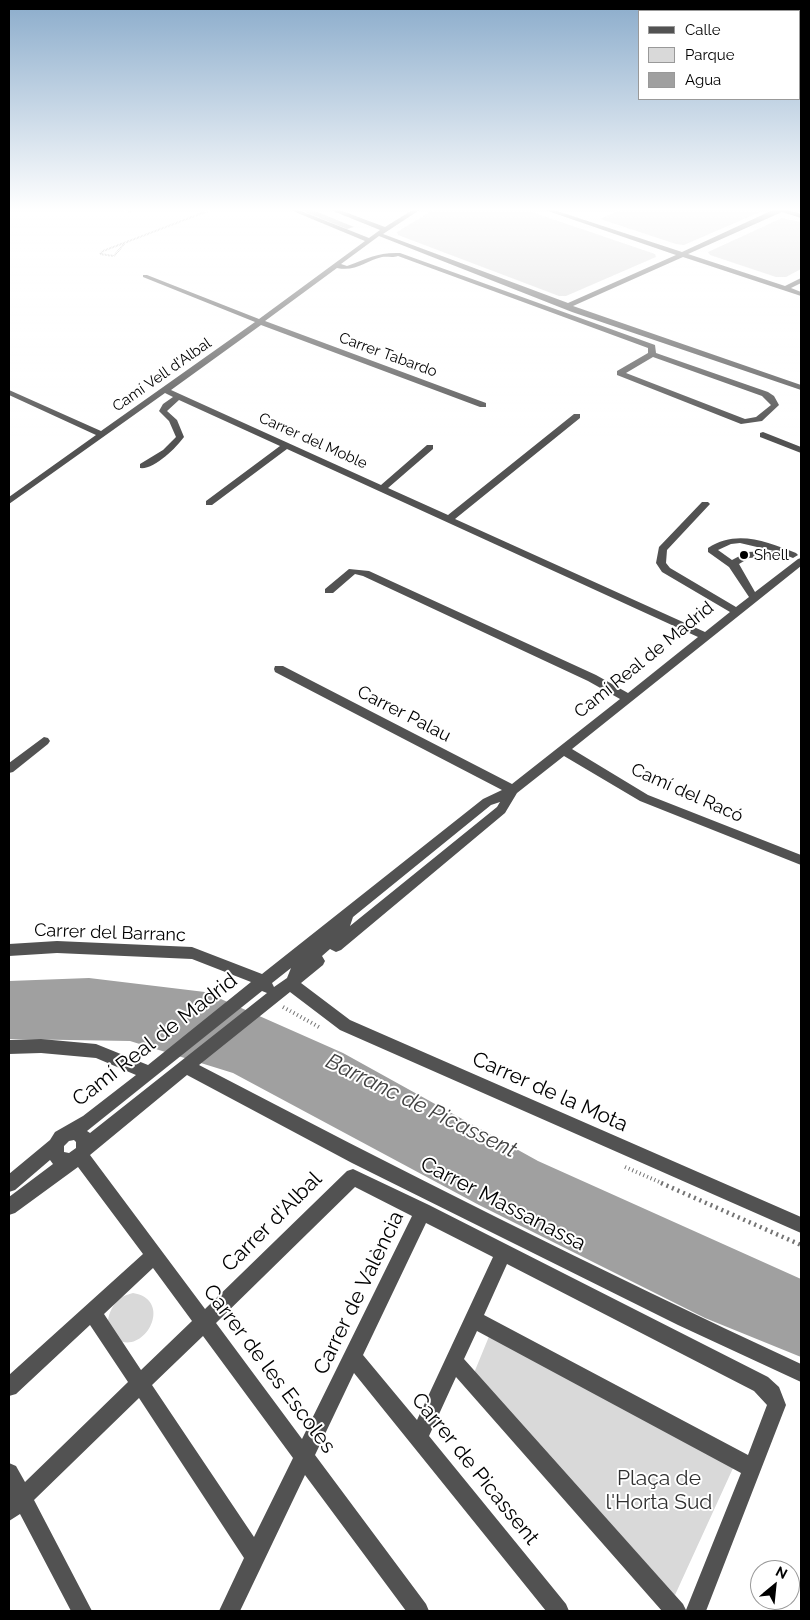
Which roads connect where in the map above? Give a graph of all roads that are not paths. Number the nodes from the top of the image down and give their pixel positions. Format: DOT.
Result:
graph roads {
  1 [pos="167,285"];
  2 [pos="309,285"];
  3 [pos="482,285"];
  4 [pos="514,285"];
  5 [pos="615,285"];
  6 [pos="772,285"];
  7 [pos="793,285"];
  8 [pos="785,289"];
  9 [pos="801,294"];
  10 [pos="568,306"];
  11 [pos="260,322"];
  12 [pos="689,349"];
  13 [pos="652,354"];
  14 [pos="672,361"];
  15 [pos="801,388"];
  16 [pos="165,390"];
  17 [pos="9,392"];
  18 [pos="179,396"];
  19 [pos="483,405"];
  20 [pos="577,416"];
  21 [pos="102,435"];
  22 [pos="763,435"];
  23 [pos="286,445"];
  24 [pos="430,447"];
  25 [pos="801,450"];
  26 [pos="143,466"];
  27 [pos="382,489"];
  28 [pos="9,501"];
  29 [pos="209,503"];
  30 [pos="705,504"];
  31 [pos="449,519"];
  32 [pos="798,557"];
  33 [pos="733,565"];
  34 [pos="329,591"];
  35 [pos="754,598"];
  36 [pos="737,612"];
  37 [pos="706,636"];
  38 [pos="279,669"];
  39 [pos="628,698"];
  40 [pos="44,741"];
  41 [pos="564,750"];
  42 [pos="9,769"];
  43 [pos="513,790"];
  44 [pos="801,860"];
  45 [pos="348,912"];
  46 [pos="9,950"];
  47 [pos="261,984"];
  48 [pos="291,984"];
  49 [pos="268,1002"];
  50 [pos="9,1047"];
  51 [pos="188,1067"];
  52 [pos="150,1073"];
  53 [pos="72,1132"];
  54 [pos="56,1145"];
  55 [pos="78,1155"];
  56 [pos="9,1184"];
  57 [pos="9,1207"];
  58 [pos="423,1211"];
  59 [pos="801,1225"];
  60 [pos="503,1254"];
  61 [pos="155,1256"];
  62 [pos="92,1312"];
  63 [pos="473,1319"];
  64 [pos="204,1323"];
  65 [pos="354,1358"];
  66 [pos="454,1361"];
  67 [pos="801,1373"];
  68 [pos="139,1385"];
  69 [pos="9,1387"];
  70 [pos="419,1437"];
  71 [pos="304,1456"];
  72 [pos="752,1468"];
  73 [pos="9,1473"];
  74 [pos="15,1505"];
  75 [pos="255,1556"];
  76 [pos="82,1611"];
  77 [pos="229,1611"];
  78 [pos="419,1611"];
  79 [pos="559,1611"];
  80 [pos="676,1611"];
  81 [pos="696,1611"];
  1 -- 11 [label="street, Carrer Tabardo"];
  2 -- 11 [label="street, Camí Vell d'Albal"];
  3 -- 13 [label="street"];
  4 -- 10 [label="street"];
  5 -- 10 [label="street"];
  6 -- 8 [label="street"];
  7 -- 8 [label="street"];
  8 -- 9 [label="street"];
  10 -- 12 [label="street"];
  11 -- 16 [label="street, Camí Vell d'Albal"];
  11 -- 19 [label="street, Carrer Tabardo"];
  12 -- 14 [label="street"];
  12 -- 15 [label="street"];
  13 -- 14 [label="street"];
  13 -- 14 [label="street"];
  16 -- 18 [label="street, Carrer del Moble"];
  16 -- 21 [label="street, Camí Vell d'Albal"];
  17 -- 21 [label="street"];
  18 -- 23 [label="street, Carrer del Moble"];
  18 -- 26 [label="street"];
  20 -- 31 [label="street"];
  21 -- 28 [label="street, Camí Vell d'Albal"];
  22 -- 25 [label="street"];
  23 -- 27 [label="street, Carrer del Moble"];
  23 -- 29 [label="street"];
  24 -- 27 [label="street"];
  27 -- 31 [label="street, Carrer del Moble"];
  30 -- 36 [label="street"];
  31 -- 37 [label="street, Carrer del Moble"];
  32 -- 33 [label="street"];
  32 -- 33 [label="street"];
  32 -- 35 [label="street, Camí Real de Madrid"];
  33 -- 35 [label="street"];
  34 -- 39 [label="street"];
  35 -- 36 [label="street, Camí Real de Madrid"];
  36 -- 37 [label="street, Camí Real de Madrid"];
  37 -- 39 [label="street, Camí Real de Madrid"];
  38 -- 43 [label="street, Carrer Palau"];
  39 -- 41 [label="street, Camí Real de Madrid"];
  40 -- 42 [label="street"];
  41 -- 43 [label="street, Camí Real de Madrid"];
  41 -- 44 [label="street, Camí del Racó"];
  43 -- 45 [label="street, Camí Real de Madrid"];
  43 -- 48 [label="street, Camí Real de Madrid"];
  45 -- 47 [label="street, Camí Real de Madrid"];
  45 -- 48 [label="street, Camí Real de Madrid"];
  46 -- 47 [label="street, Carrer del Barranc"];
  47 -- 49 [label="street, Camí Real de Madrid"];
  47 -- 52 [label="street, Camí Real de Madrid"];
  48 -- 49 [label="street, Camí Real de Madrid"];
  48 -- 59 [label="street, Carrer de la Mota"];
  49 -- 51 [label="street"];
  50 -- 52 [label="street"];
  51 -- 55 [label="street"];
  51 -- 67 [label="street, Carrer Massanassa"];
  52 -- 53 [label="street, Camí Real de Madrid"];
  53 -- 54 [label="street, Camí Real de Madrid"];
  53 -- 55 [label="street"];
  54 -- 55 [label="street"];
  54 -- 56 [label="street, Camí Real de Madrid"];
  55 -- 57 [label="street"];
  55 -- 61 [label="street, Carrer de les Escoles"];
  58 -- 60 [label="street"];
  58 -- 64 [label="street, Carrer d'Albal"];
  58 -- 65 [label="street, Carrer de València"];
  60 -- 63 [label="street"];
  60 -- 72 [label="street"];
  61 -- 62 [label="street"];
  61 -- 64 [label="street, Carrer de les Escoles"];
  62 -- 68 [label="street"];
  62 -- 69 [label="street"];
  63 -- 66 [label="street"];
  63 -- 72 [label="street"];
  64 -- 68 [label="street, Carrer d'Albal"];
  64 -- 71 [label="street, Carrer de les Escoles"];
  65 -- 70 [label="street, Carrer de Picassent"];
  65 -- 71 [label="street, Carrer de València"];
  66 -- 70 [label="street"];
  66 -- 80 [label="street"];
  68 -- 74 [label="street"];
  68 -- 75 [label="street"];
  70 -- 79 [label="street, Carrer de Picassent"];
  71 -- 75 [label="street, Carrer de València"];
  71 -- 78 [label="street, Carrer de les Escoles"];
  72 -- 81 [label="street"];
  73 -- 74 [label="street"];
  74 -- 76 [label="street"];
  75 -- 77 [label="street, Carrer de València"];
}
